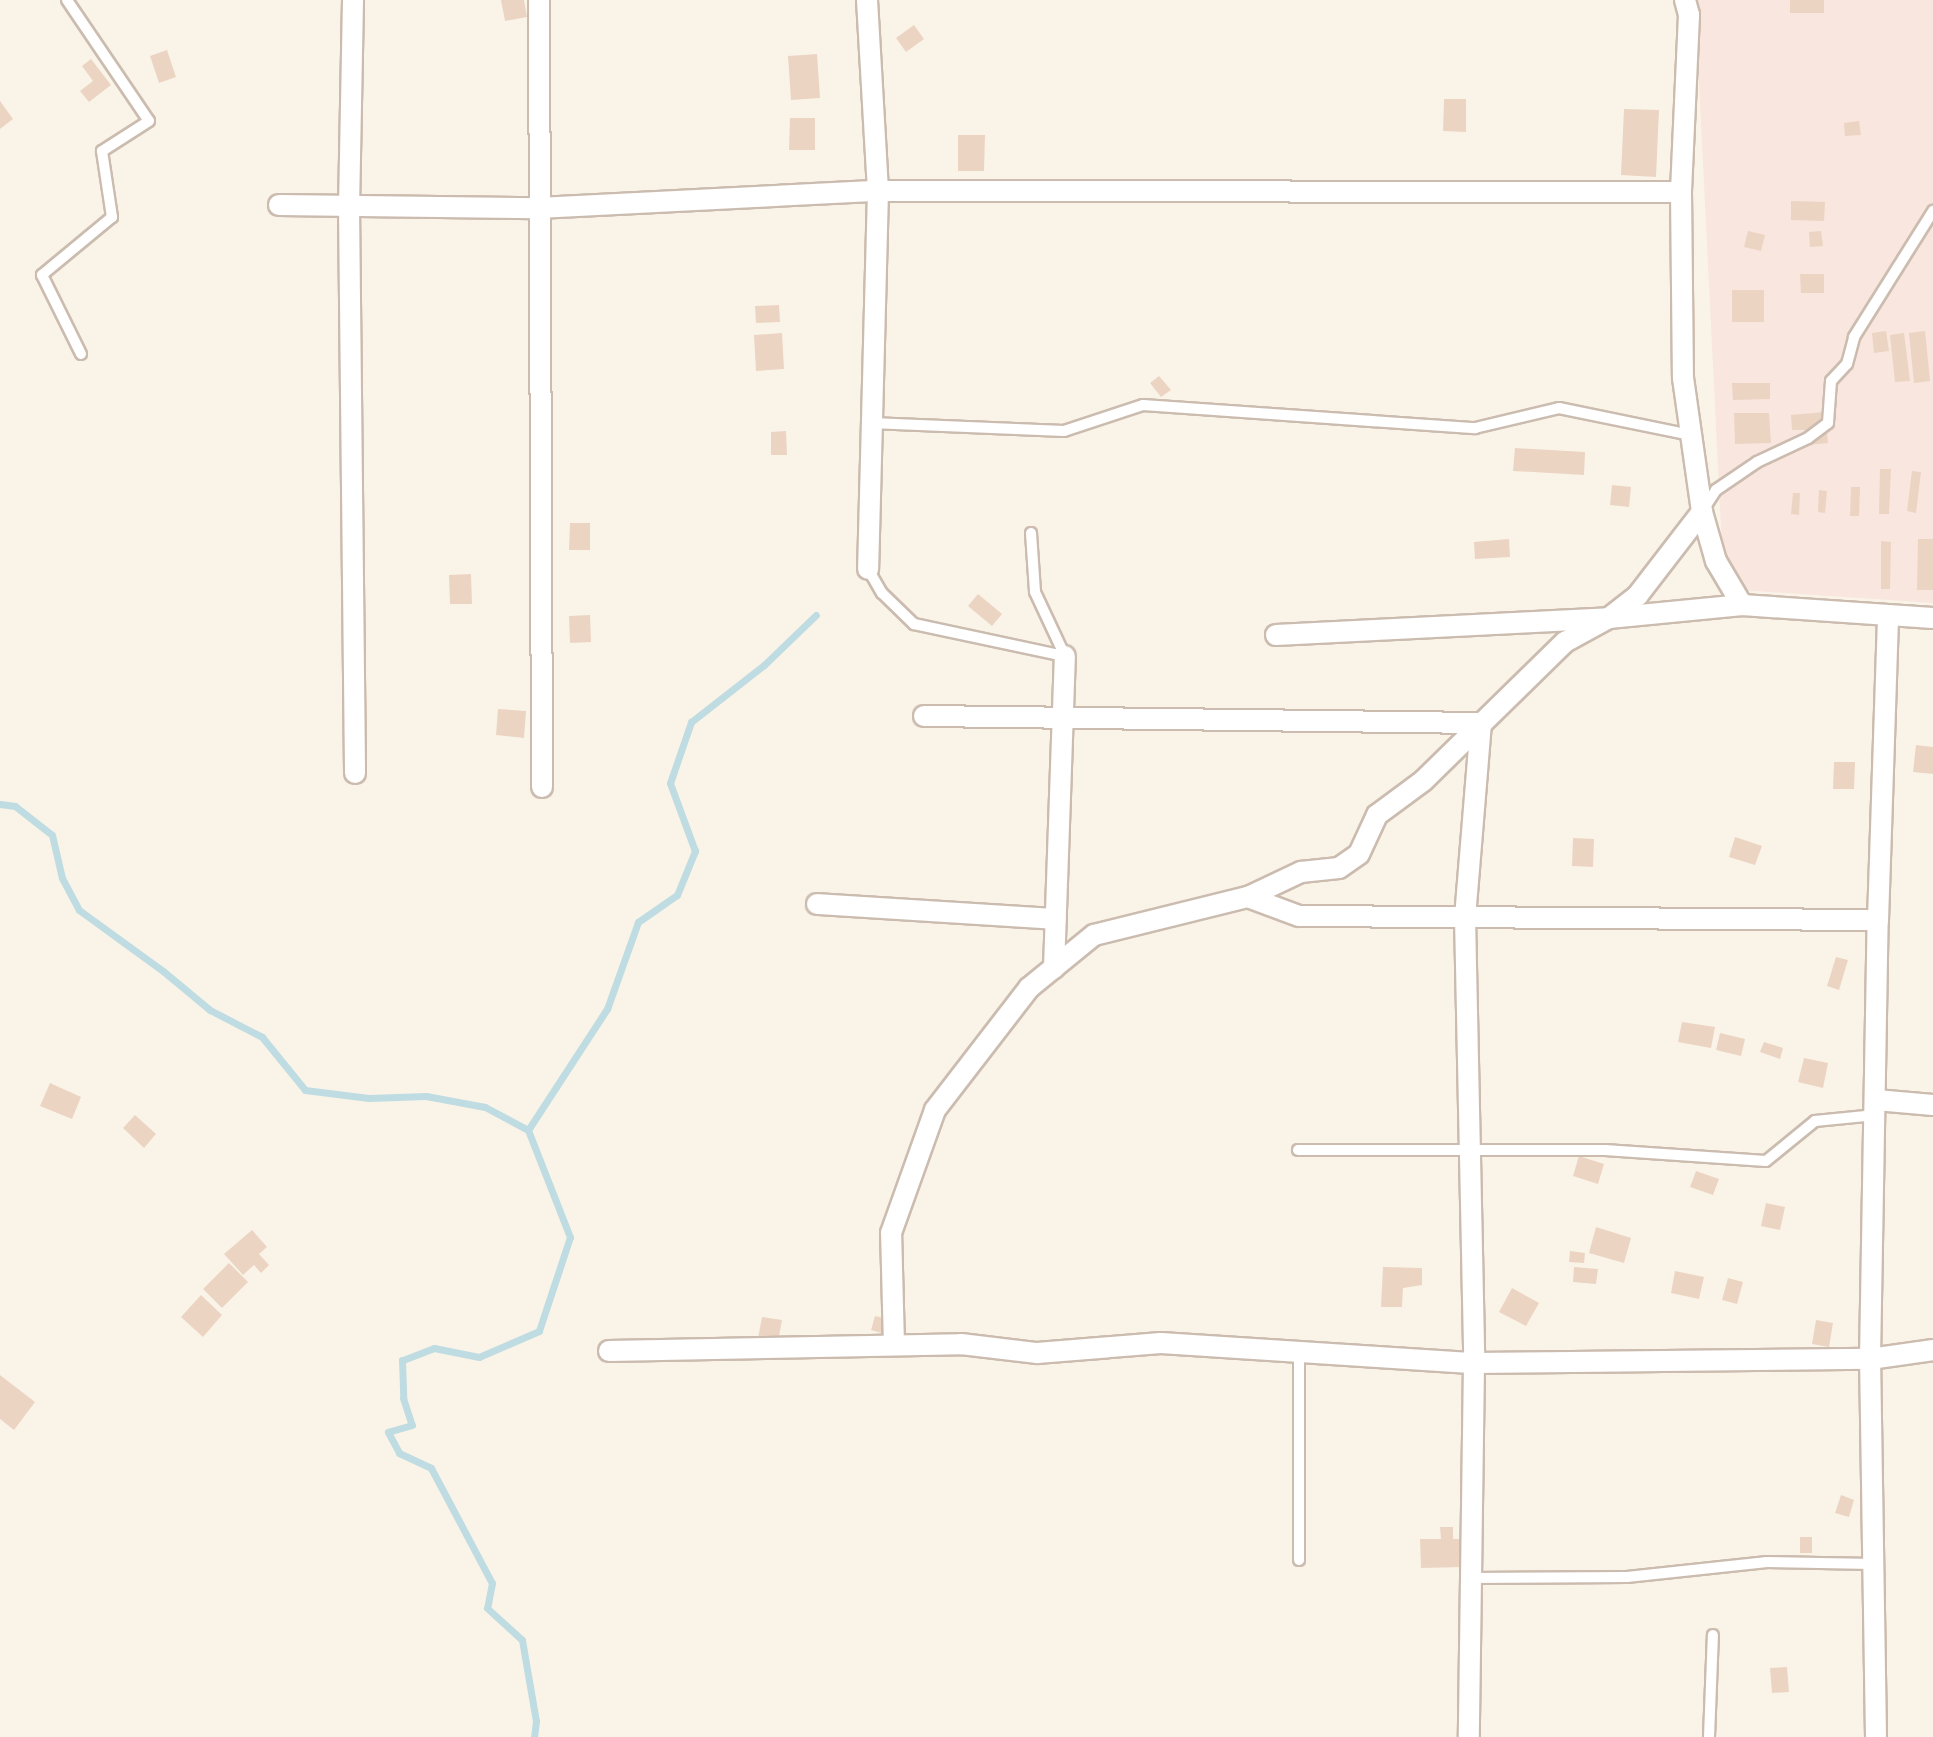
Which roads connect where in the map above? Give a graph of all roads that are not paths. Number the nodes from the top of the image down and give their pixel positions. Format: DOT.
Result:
graph roads {
  1 [pos="67,0"];
  2 [pos="353,0"];
  3 [pos="539,0"];
  4 [pos="867,0"];
  5 [pos="1685,0"];
  6 [pos="878,191"];
  7 [pos="1681,192"];
  8 [pos="279,205"];
  9 [pos="349,206"];
  10 [pos="538,208"];
  11 [pos="1933,211"];
  12 [pos="81,354"];
  13 [pos="870,423"];
  14 [pos="1691,435"];
  15 [pos="1702,512"];
  16 [pos="1031,533"];
  17 [pos="868,569"];
  18 [pos="1742,605"];
  19 [pos="1888,615"];
  20 [pos="1609,618"];
  21 [pos="1933,618"];
  22 [pos="1276,635"];
  23 [pos="1065,656"];
  24 [pos="924,716"];
  25 [pos="1064,718"];
  26 [pos="1481,723"];
  27 [pos="355,773"];
  28 [pos="542,787"];
  29 [pos="1248,897"];
  30 [pos="817,904"];
  31 [pos="1465,917"];
  32 [pos="1056,919"];
  33 [pos="1878,920"];
  34 [pos="1054,968"];
  35 [pos="1933,1105"];
  36 [pos="1876,1108"];
  37 [pos="1468,1149"];
  38 [pos="1298,1150"];
  39 [pos="894,1345"];
  40 [pos="1933,1350"];
  41 [pos="609,1351"];
  42 [pos="1299,1352"];
  43 [pos="1870,1359"];
  44 [pos="1474,1363"];
  45 [pos="1299,1560"];
  46 [pos="1873,1564"];
  47 [pos="1471,1578"];
  48 [pos="1713,1635"];
  49 [pos="1469,1737"];
  50 [pos="1709,1737"];
  51 [pos="1876,1737"];
  1 -- 12 [label="lane"];
  2 -- 9 [label="street"];
  3 -- 10 [label="street"];
  4 -- 6 [label="street"];
  5 -- 7 [label="street"];
  6 -- 7 [label="street"];
  6 -- 10 [label="street"];
  6 -- 13 [label="street"];
  7 -- 14 [label="street"];
  8 -- 9 [label="street"];
  9 -- 10 [label="street"];
  9 -- 27 [label="street"];
  10 -- 28 [label="street"];
  11 -- 15 [label="lane"];
  13 -- 14 [label="lane"];
  13 -- 17 [label="street"];
  14 -- 15 [label="street"];
  15 -- 18 [label="street"];
  15 -- 20 [label="street"];
  16 -- 23 [label="lane"];
  17 -- 23 [label="lane"];
  18 -- 19 [label="street"];
  18 -- 20 [label="street"];
  19 -- 21 [label="street"];
  19 -- 33 [label="street"];
  20 -- 22 [label="street"];
  20 -- 26 [label="street"];
  23 -- 25 [label="street"];
  24 -- 25 [label="street"];
  25 -- 26 [label="street"];
  25 -- 32 [label="street"];
  26 -- 29 [label="street"];
  26 -- 31 [label="street"];
  29 -- 31 [label="street"];
  29 -- 34 [label="street"];
  30 -- 32 [label="street"];
  31 -- 33 [label="street"];
  31 -- 37 [label="street"];
  32 -- 34 [label="street"];
  33 -- 36 [label="street"];
  34 -- 39 [label="street"];
  35 -- 36 [label="street"];
  36 -- 37 [label="lane"];
  36 -- 43 [label="street"];
  37 -- 38 [label="lane"];
  37 -- 44 [label="street"];
  39 -- 41 [label="street"];
  39 -- 42 [label="street"];
  40 -- 43 [label="street"];
  42 -- 44 [label="street"];
  42 -- 45 [label="lane"];
  43 -- 44 [label="street"];
  43 -- 46 [label="street"];
  44 -- 47 [label="street"];
  46 -- 47 [label="lane"];
  46 -- 51 [label="street"];
  47 -- 49 [label="street"];
  48 -- 50 [label="lane"];
}
